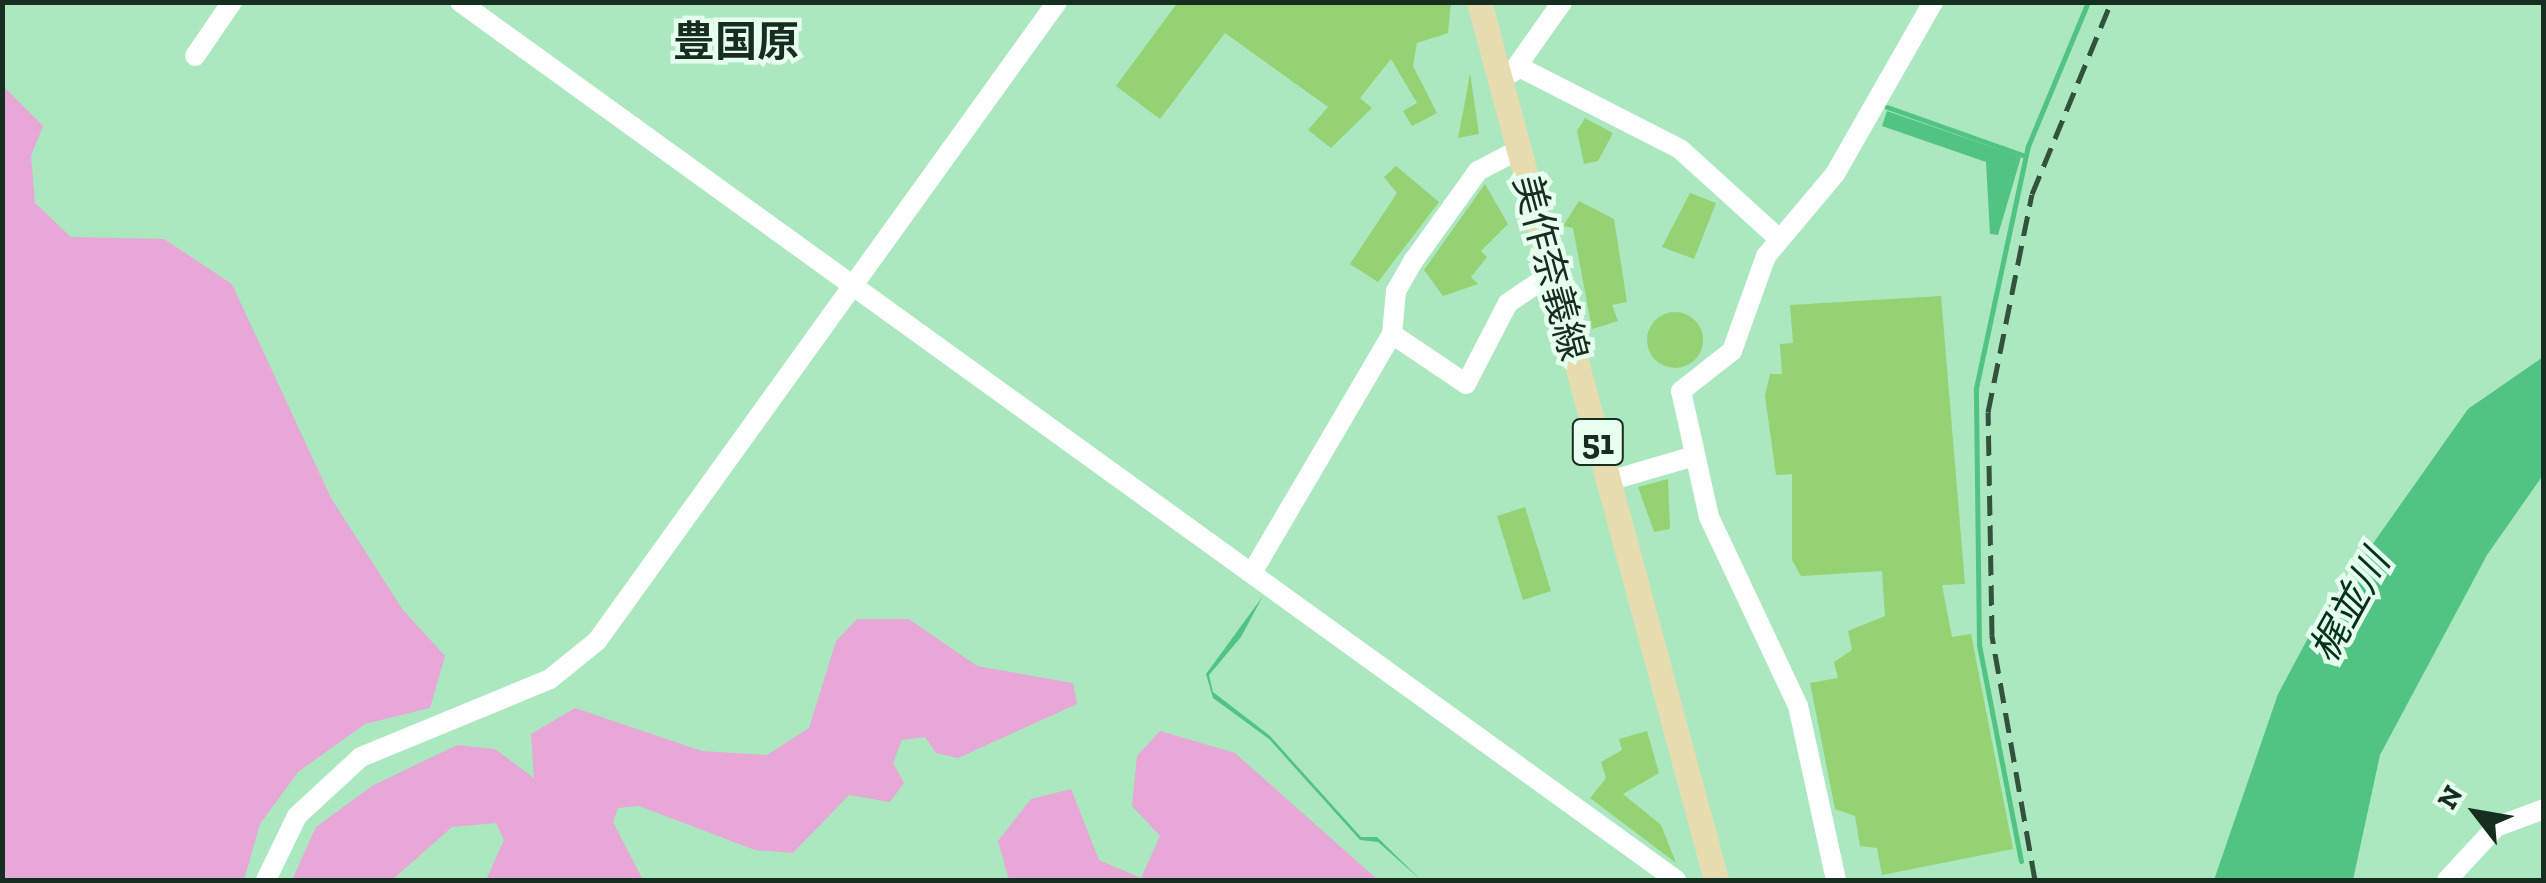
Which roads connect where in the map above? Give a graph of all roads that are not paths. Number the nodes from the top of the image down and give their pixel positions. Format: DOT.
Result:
graph roads {
  1 [pos="232,2"];
  2 [pos="460,2"];
  3 [pos="1057,2"];
  4 [pos="1479,2"];
  5 [pos="1562,2"];
  6 [pos="1934,2"];
  7 [pos="195,56"];
  8 [pos="1511,73"];
  9 [pos="1518,150"];
  10 [pos="1777,237"];
  11 [pos="1551,274"];
  12 [pos="857,286"];
  13 [pos="1392,334"];
  14 [pos="1691,457"];
  15 [pos="1608,481"];
  16 [pos="1253,571"];
  17 [pos="2544,809"];
  18 [pos="266,880"];
  19 [pos="1676,880"];
  20 [pos="1716,880"];
  21 [pos="1836,880"];
  22 [pos="2447,880"];
  1 -- 7 [label="street"];
  2 -- 12 [label="street"];
  3 -- 12 [label="street"];
  4 -- 8 [label="main road, 美作奈義線 / 51"];
  5 -- 8 [label="street"];
  6 -- 10 [label="street"];
  8 -- 9 [label="main road, 美作奈義線 / 51"];
  8 -- 10 [label="street"];
  9 -- 11 [label="main road, 美作奈義線 / 51"];
  9 -- 13 [label="street"];
  10 -- 14 [label="street"];
  11 -- 13 [label="street"];
  11 -- 15 [label="main road, 美作奈義線 / 51"];
  12 -- 16 [label="street"];
  12 -- 18 [label="street"];
  13 -- 16 [label="street"];
  14 -- 15 [label="street"];
  14 -- 21 [label="street"];
  15 -- 20 [label="main road, 美作奈義線 / 51"];
  16 -- 19 [label="street"];
  17 -- 22 [label="street"];
}
